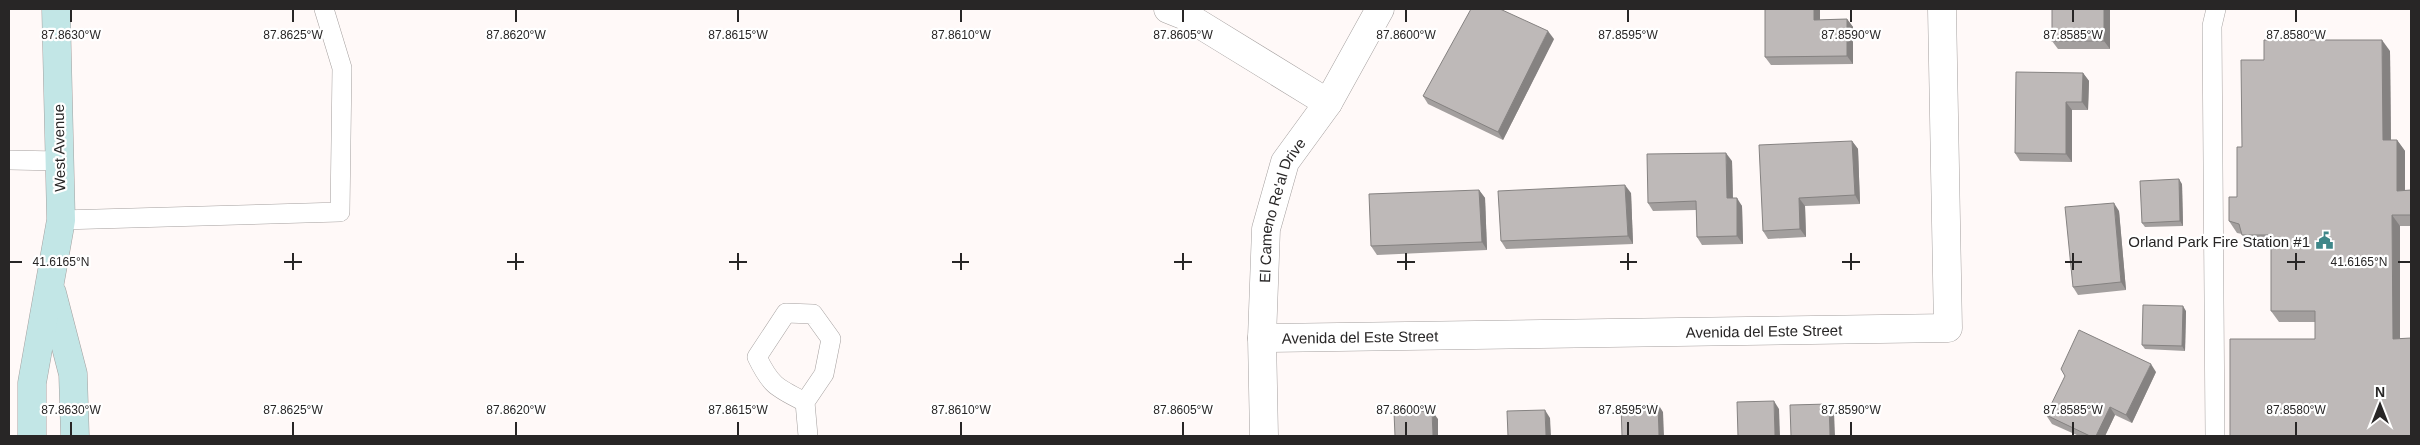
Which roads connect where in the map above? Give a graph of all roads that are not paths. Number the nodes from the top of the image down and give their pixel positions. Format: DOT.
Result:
graph roads {
  1 [pos="56,9"];
  2 [pos="324,9"];
  3 [pos="1168,9"];
  4 [pos="1380,9"];
  5 [pos="1942,9"];
  6 [pos="2216,9"];
  7 [pos="1328,103"];
  8 [pos="9,160"];
  9 [pos="59,161"];
  10 [pos="61,220"];
  11 [pos="50,287"];
  12 [pos="1262,338"];
  13 [pos="805,402"];
  14 [pos="32,436"];
  15 [pos="75,436"];
  16 [pos="808,436"];
  17 [pos="1264,436"];
  18 [pos="2215,436"];
  1 -- 9 [label="street, West Avenue"];
  2 -- 10 [label="lane"];
  3 -- 7 [label="street"];
  4 -- 7 [label="street, El Cameno Re'al Drive"];
  5 -- 12 [label="street, Avenida del Este Street"];
  6 -- 18 [label="lane"];
  7 -- 12 [label="street, El Cameno Re'al Drive"];
  8 -- 9 [label="lane"];
  9 -- 10 [label="street, West Avenue"];
  10 -- 11 [label="street, West Avenue"];
  11 -- 14 [label="street, West Avenue"];
  11 -- 15 [label="street, West Avenue"];
  12 -- 17 [label="street, El Cameno Re'al Drive"];
  13 -- 13 [label="lane"];
  13 -- 16 [label="lane"];
}
